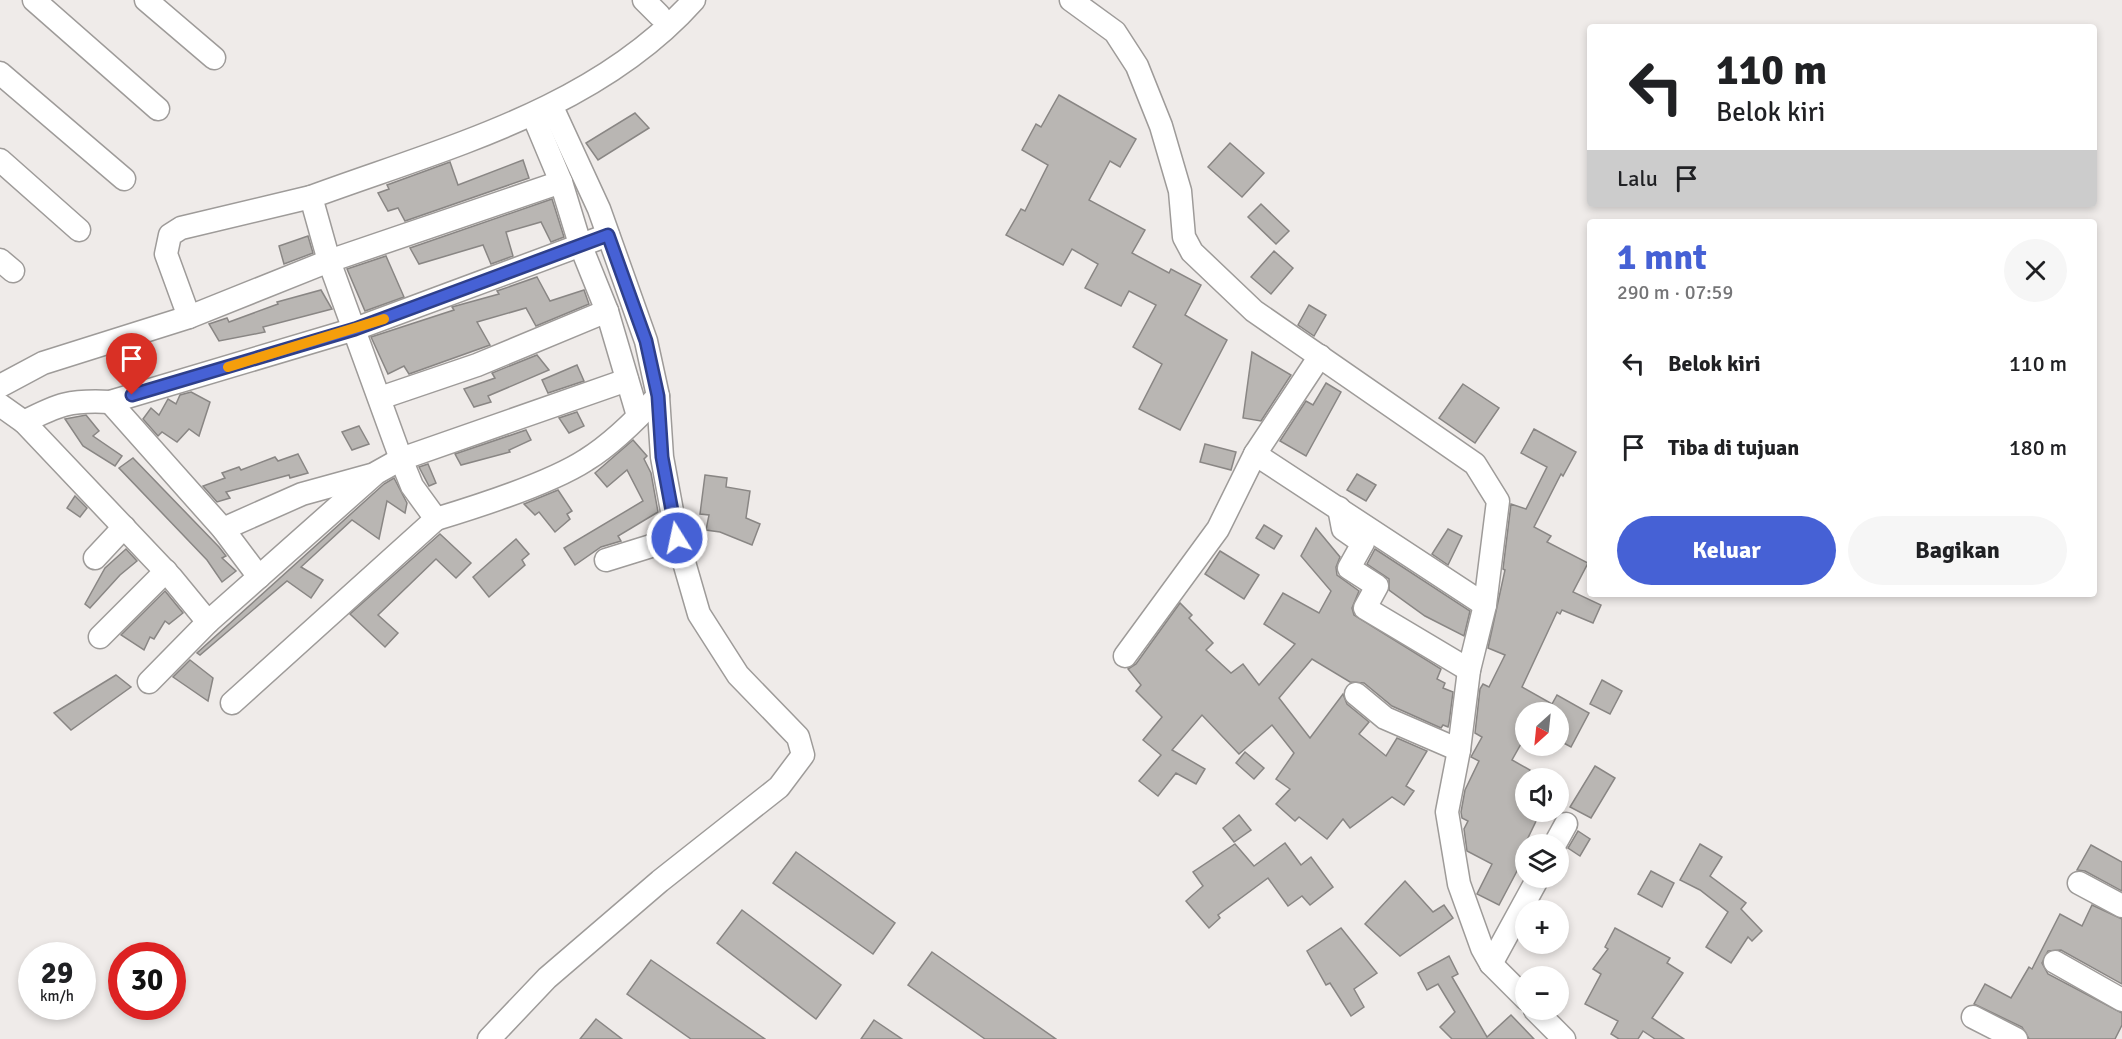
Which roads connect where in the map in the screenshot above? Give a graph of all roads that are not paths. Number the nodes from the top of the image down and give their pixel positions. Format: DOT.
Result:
graph roads {
  1 [pos="34,0"];
  2 [pos="146,0"];
  3 [pos="694,0"];
  4 [pos="1071,0"];
  5 [pos="214,58"];
  6 [pos="0,73"];
  7 [pos="158,109"];
  8 [pos="542,111"];
  9 [pos="0,160"];
  10 [pos="124,178"];
  11 [pos="561,182"];
  12 [pos="310,197"];
  13 [pos="79,230"];
  14 [pos="608,235"];
  15 [pos="580,244"];
  16 [pos="329,261"];
  17 [pos="607,311"];
  18 [pos="189,317"];
  19 [pos="355,329"];
  20 [pos="1320,356"];
  21 [pos="627,380"];
  22 [pos="0,386"];
  23 [pos="658,396"];
  24 [pos="380,398"];
  25 [pos="110,402"];
  26 [pos="0,405"];
  27 [pos="639,416"];
  28 [pos="24,422"];
  29 [pos="1255,454"];
  30 [pos="401,459"];
  31 [pos="376,473"];
  32 [pos="1340,508"];
  33 [pos="436,519"];
  34 [pos="124,527"];
  35 [pos="223,529"];
  36 [pos="677,538"];
  37 [pos="95,558"];
  38 [pos="606,560"];
  39 [pos="166,571"];
  40 [pos="259,577"];
  41 [pos="1485,605"];
  42 [pos="208,622"];
  43 [pos="99,638"];
  44 [pos="1125,656"];
  45 [pos="1469,670"];
  46 [pos="149,681"];
  47 [pos="1356,694"];
  48 [pos="232,703"];
  49 [pos="1459,750"];
  50 [pos="1566,824"];
  51 [pos="1561,834"];
  52 [pos="2079,883"];
  53 [pos="1533,888"];
  54 [pos="2122,906"];
  55 [pos="2055,962"];
  56 [pos="1491,964"];
  57 [pos="1515,988"];
  58 [pos="2122,1000"];
  59 [pos="1973,1017"];
  60 [pos="1545,1020"];
  61 [pos="489,1039"];
  62 [pos="1564,1039"];
  63 [pos="2016,1039"];
  1 -- 7 [label="street"];
  2 -- 5 [label="street"];
  3 -- 8 [label="street"];
  4 -- 20 [label="street"];
  6 -- 10 [label="street"];
  8 -- 11 [label="street"];
  8 -- 12 [label="street"];
  8 -- 14 [label="street"];
  9 -- 13 [label="street"];
  11 -- 15 [label="street"];
  11 -- 16 [label="street"];
  12 -- 16 [label="street"];
  12 -- 18 [label="street"];
  14 -- 15 [label="street"];
  14 -- 23 [label="street"];
  15 -- 17 [label="street"];
  15 -- 19 [label="street"];
  16 -- 18 [label="street"];
  16 -- 19 [label="street"];
  17 -- 21 [label="street"];
  17 -- 24 [label="street"];
  18 -- 22 [label="street"];
  19 -- 24 [label="street"];
  19 -- 25 [label="street"];
  20 -- 29 [label="street"];
  20 -- 41 [label="street"];
  21 -- 27 [label="street"];
  21 -- 30 [label="street"];
  23 -- 27 [label="street"];
  23 -- 36 [label="street"];
  24 -- 30 [label="street"];
  25 -- 28 [label="street"];
  25 -- 35 [label="street"];
  26 -- 28 [label="street"];
  27 -- 33 [label="street"];
  28 -- 34 [label="street"];
  29 -- 32 [label="street"];
  29 -- 44 [label="street"];
  30 -- 31 [label="street"];
  30 -- 33 [label="street"];
  31 -- 35 [label="street"];
  31 -- 40 [label="street"];
  32 -- 41 [label="street"];
  32 -- 45 [label="street"];
  33 -- 48 [label="street"];
  34 -- 37 [label="street"];
  34 -- 39 [label="street"];
  35 -- 40 [label="street"];
  36 -- 38 [label="street"];
  36 -- 61 [label="street"];
  39 -- 42 [label="street"];
  39 -- 43 [label="street"];
  40 -- 42 [label="street"];
  41 -- 45 [label="street"];
  42 -- 46 [label="street"];
  45 -- 49 [label="street"];
  47 -- 49 [label="street"];
  49 -- 56 [label="street"];
  50 -- 51 [label="street"];
  52 -- 54 [label="street"];
  53 -- 56 [label="street"];
  55 -- 58 [label="street"];
  56 -- 57 [label="street"];
  59 -- 63 [label="street"];
  60 -- 62 [label="street"];
}
